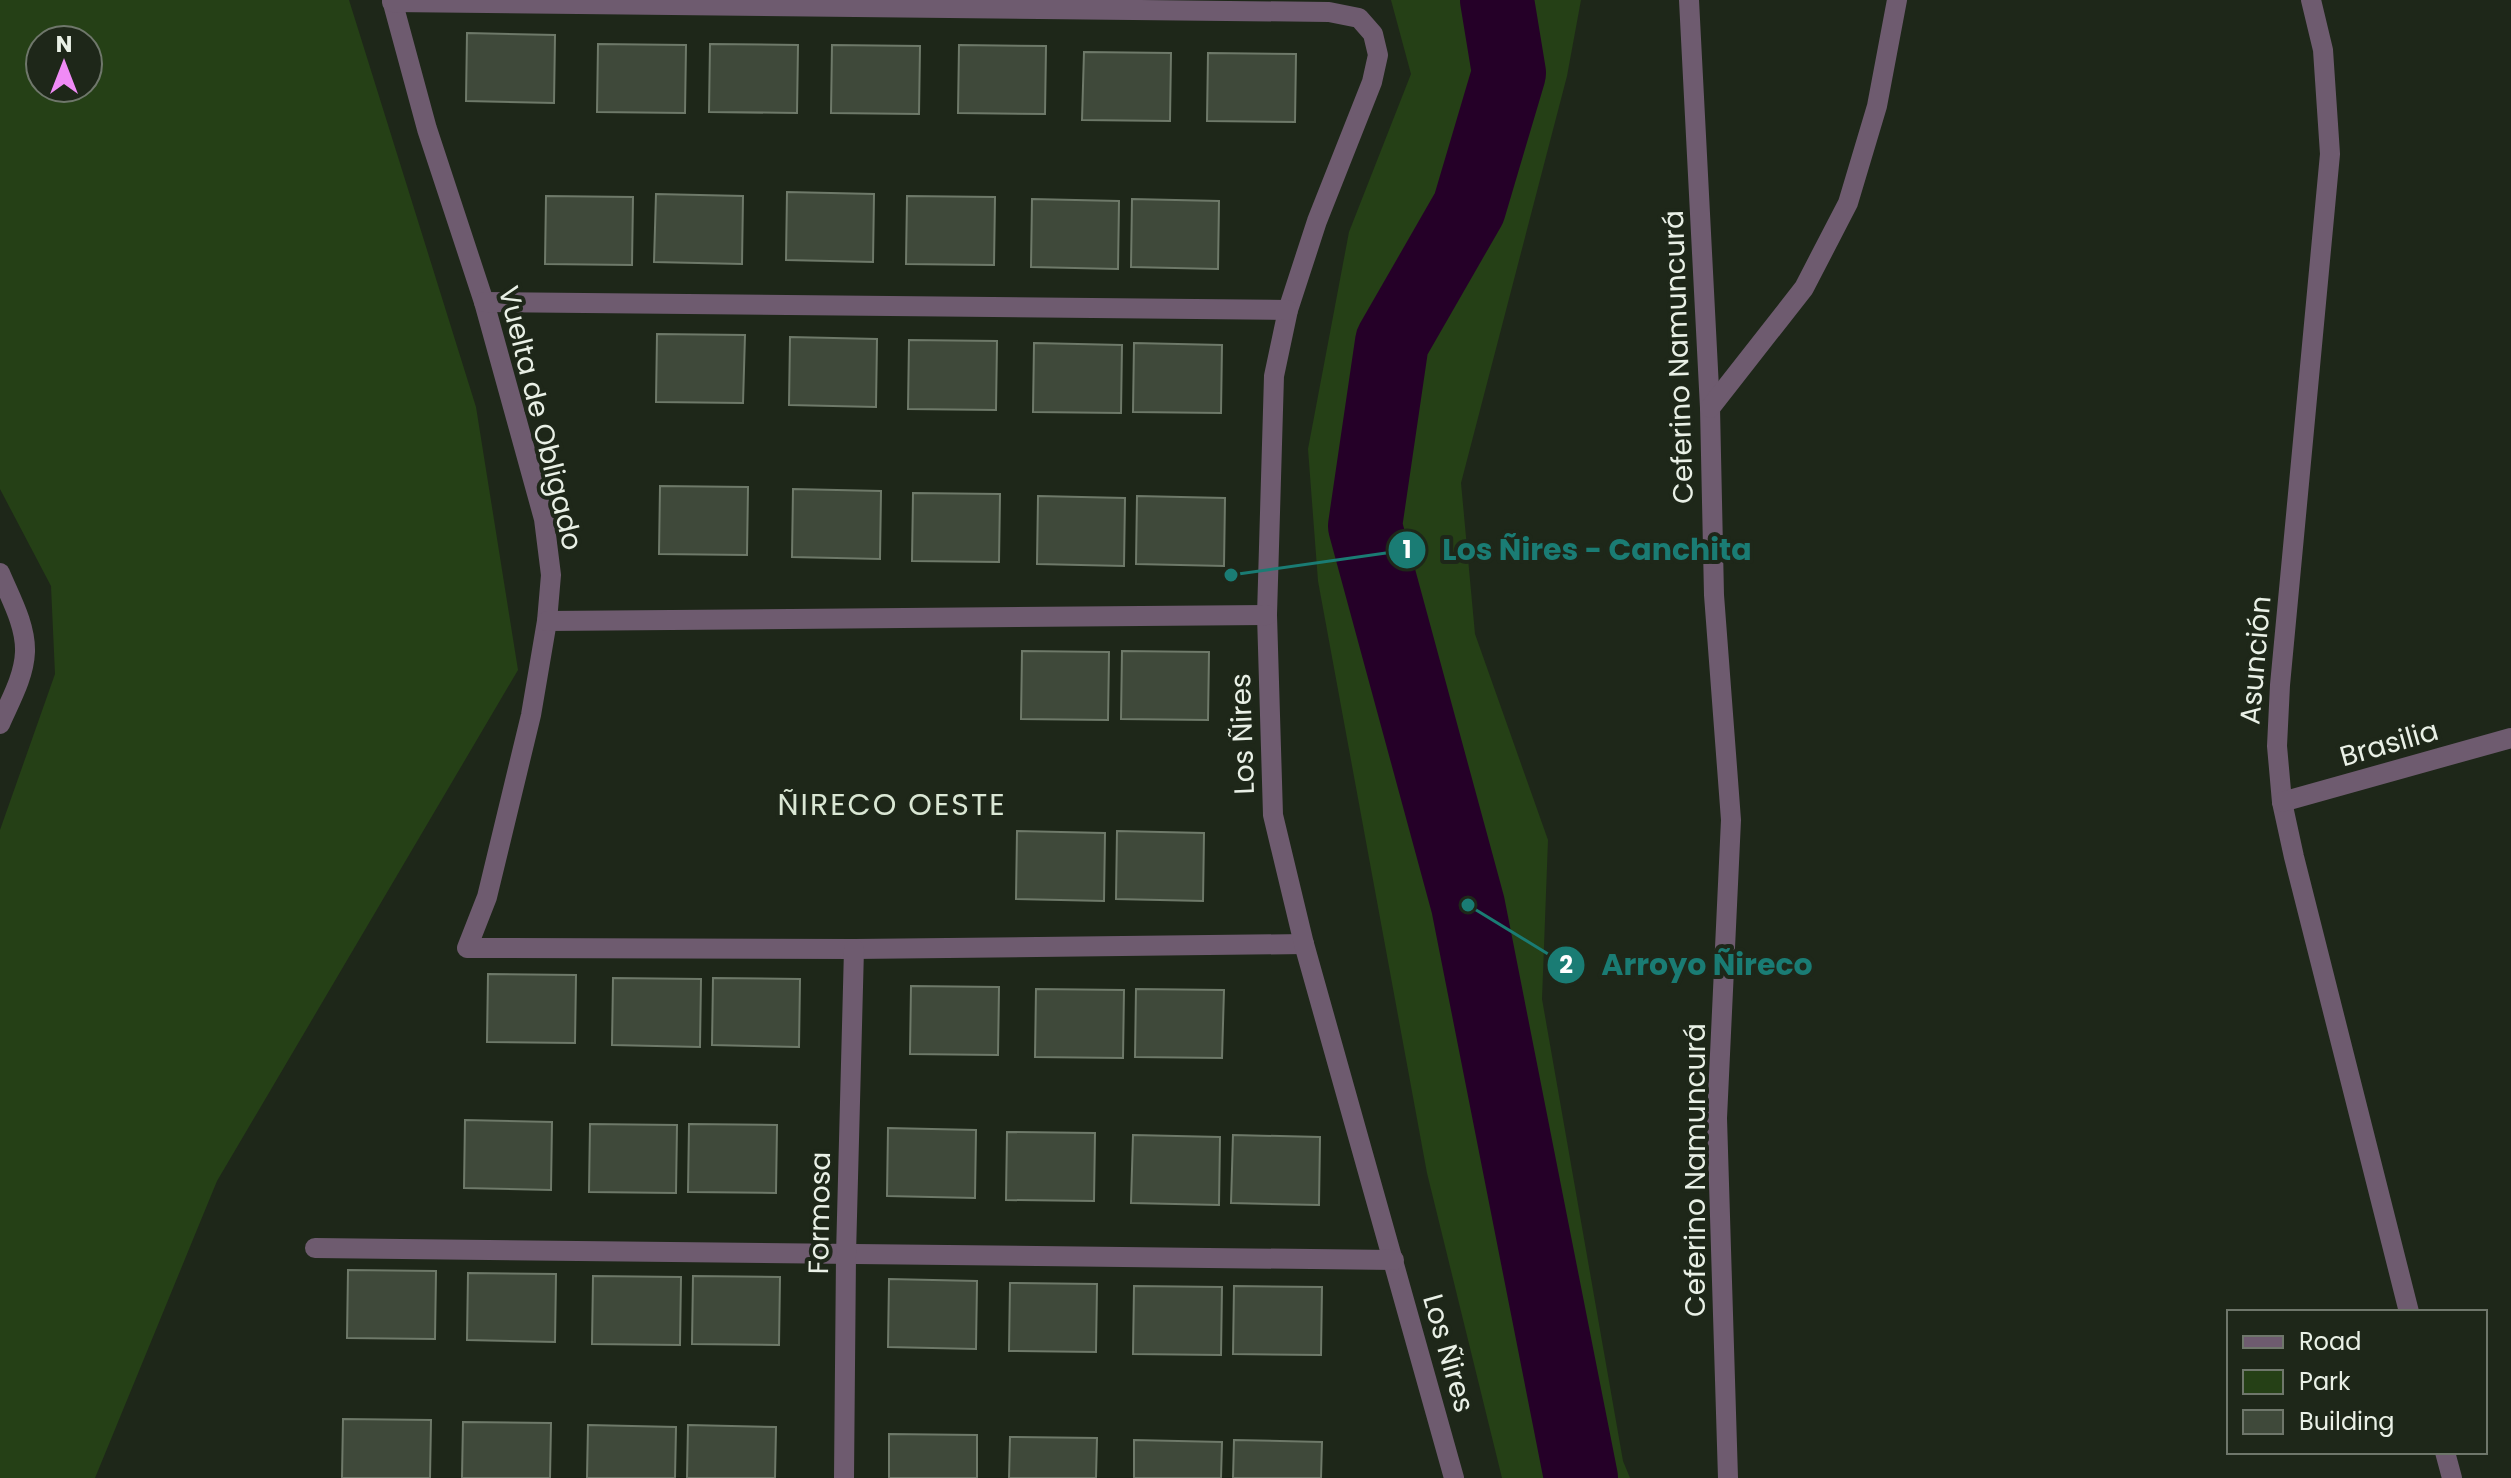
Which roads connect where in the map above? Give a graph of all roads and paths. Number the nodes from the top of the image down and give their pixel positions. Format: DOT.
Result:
graph roads {
  1 [pos="1689,0"];
  2 [pos="1897,0"];
  3 [pos="2311,0"];
  4 [pos="392,1"];
  5 [pos="703,2"];
  6 [pos="484,302"];
  7 [pos="1288,310"];
  8 [pos="1710,408"];
  9 [pos="0,573"];
  10 [pos="1267,615"];
  11 [pos="547,621"];
  12 [pos="0,724"];
  13 [pos="2511,738"];
  14 [pos="2282,802"];
  15 [pos="1304,944"];
  16 [pos="854,949"];
  17 [pos="315,1248"];
  18 [pos="846,1255"];
  19 [pos="1394,1260"];
  20 [pos="2408,1310"];
  21 [pos="2446,1454"];
  22 [pos="844,1478"];
  23 [pos="1454,1478"];
  24 [pos="1728,1478"];
  25 [pos="2452,1478"];
  1 -- 8 [label="street, Ceferino Namuncurá"];
  2 -- 8 [label="street"];
  3 -- 14 [label="street, Asunción"];
  4 -- 5 [label="street"];
  4 -- 6 [label="street, Vuelta de Obligado"];
  5 -- 7 [label="street, Los Ñires"];
  6 -- 7 [label="street"];
  6 -- 11 [label="street, Vuelta de Obligado"];
  7 -- 10 [label="street, Los Ñires"];
  8 -- 24 [label="street, Ceferino Namuncurá"];
  9 -- 12 [label="street"];
  10 -- 11 [label="street"];
  10 -- 15 [label="street, Los Ñires"];
  11 -- 16 [label="street, Vuelta de Obligado"];
  13 -- 14 [label="street, Brasilia"];
  14 -- 20 [label="street, Asunción"];
  15 -- 16 [label="street"];
  15 -- 19 [label="street, Los Ñires"];
  16 -- 18 [label="street, Formosa"];
  17 -- 18 [label="street"];
  18 -- 19 [label="street"];
  18 -- 22 [label="street, Formosa"];
  19 -- 23 [label="street, Los Ñires"];
  21 -- 25 [label="street"];
}
